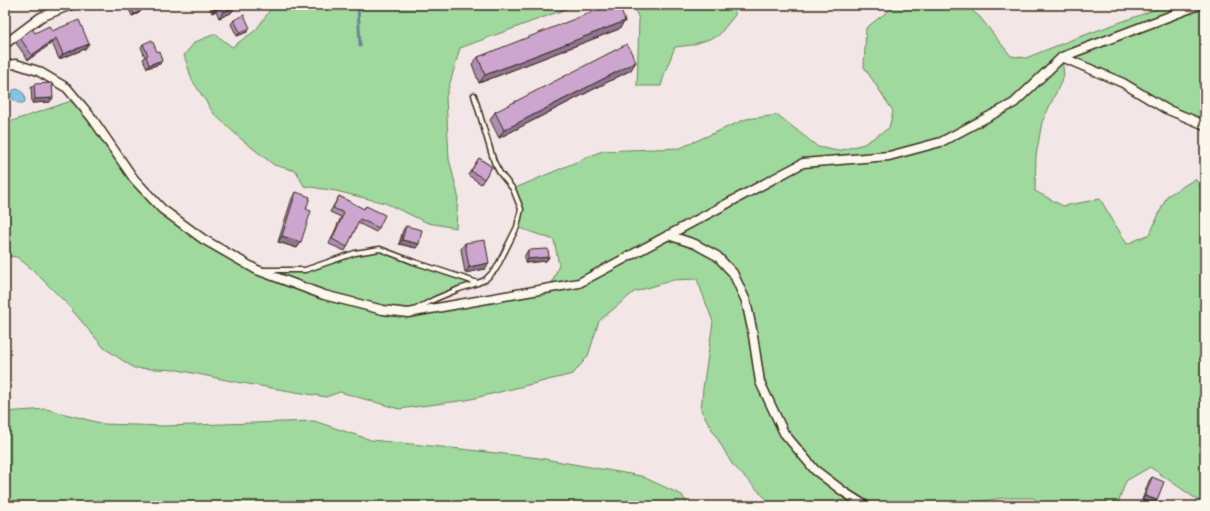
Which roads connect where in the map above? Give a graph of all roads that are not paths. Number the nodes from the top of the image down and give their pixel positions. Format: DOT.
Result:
graph roads {
  1 [pos="71,5"];
  2 [pos="1199,5"];
  3 [pos="5,44"];
  4 [pos="1062,57"];
  5 [pos="5,65"];
  6 [pos="474,95"];
  7 [pos="1205,125"];
  8 [pos="668,235"];
  9 [pos="257,270"];
  10 [pos="478,283"];
  11 [pos="408,313"];
  12 [pos="866,506"];
  1 -- 3 [label="street"];
  2 -- 4 [label="street"];
  4 -- 7 [label="street"];
  4 -- 8 [label="street"];
  5 -- 9 [label="street"];
  6 -- 10 [label="lane"];
  8 -- 11 [label="street"];
  8 -- 12 [label="street"];
  9 -- 10 [label="lane"];
  9 -- 11 [label="street"];
  10 -- 11 [label="lane"];
}
